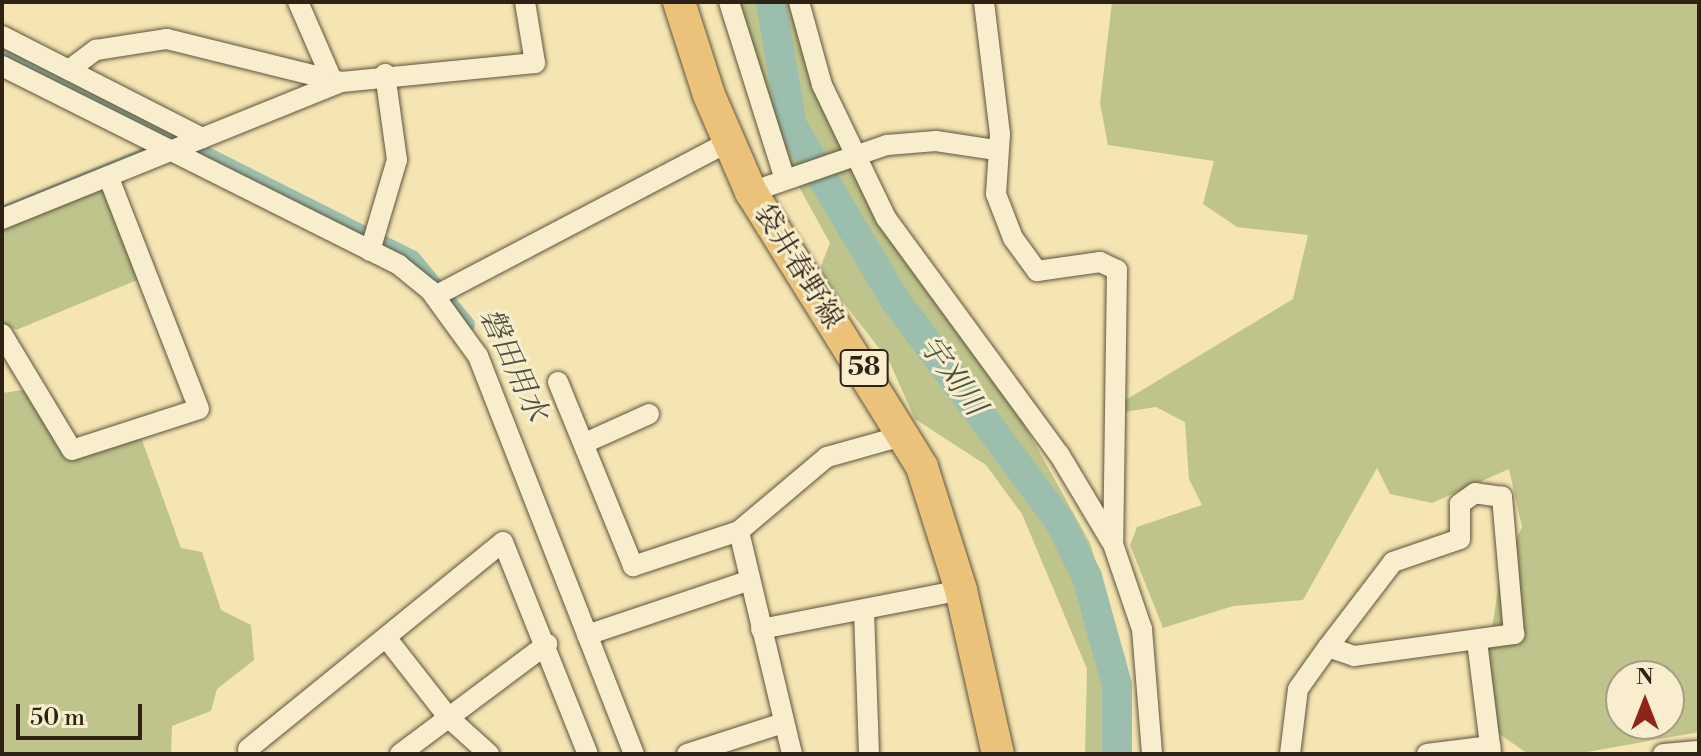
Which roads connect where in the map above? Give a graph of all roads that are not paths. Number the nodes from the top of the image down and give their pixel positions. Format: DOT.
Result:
graph roads {
  1 [pos="298,2"];
  2 [pos="525,2"];
  3 [pos="679,2"];
  4 [pos="729,2"];
  5 [pos="799,2"];
  6 [pos="984,2"];
  7 [pos="2,36"];
  8 [pos="2,66"];
  9 [pos="69,70"];
  10 [pos="385,74"];
  11 [pos="336,81"];
  12 [pos="202,138"];
  13 [pos="728,142"];
  14 [pos="996,150"];
  15 [pos="170,151"];
  16 [pos="850,152"];
  17 [pos="108,176"];
  18 [pos="784,176"];
  19 [pos="751,192"];
  20 [pos="2,219"];
  21 [pos="370,251"];
  22 [pos="435,296"];
  23 [pos="2,334"];
  24 [pos="558,382"];
  25 [pos="649,414"];
  26 [pos="906,435"];
  27 [pos="587,442"];
  28 [pos="739,531"];
  29 [pos="1113,544"];
  30 [pos="750,580"];
  31 [pos="961,590"];
  32 [pos="864,611"];
  33 [pos="761,629"];
  34 [pos="587,635"];
  35 [pos="388,640"];
  36 [pos="1477,641"];
  37 [pos="547,644"];
  38 [pos="1328,647"];
  39 [pos="449,718"];
  40 [pos="783,723"];
  41 [pos="1490,750"];
  42 [pos="1699,751"];
  43 [pos="247,752"];
  44 [pos="400,754"];
  45 [pos="489,754"];
  46 [pos="588,754"];
  47 [pos="634,754"];
  48 [pos="687,754"];
  49 [pos="792,754"];
  50 [pos="869,754"];
  51 [pos="998,754"];
  52 [pos="1152,754"];
  53 [pos="1290,754"];
  54 [pos="1427,754"];
  55 [pos="1663,754"];
  1 -- 11 [label="street"];
  2 -- 10 [label="street"];
  3 -- 13 [label="main road, 袋井春野線 / 58"];
  4 -- 18 [label="street"];
  5 -- 16 [label="street"];
  6 -- 14 [label="street"];
  7 -- 9 [label="street"];
  8 -- 15 [label="street"];
  9 -- 11 [label="street"];
  9 -- 12 [label="street"];
  10 -- 11 [label="street"];
  10 -- 21 [label="street"];
  11 -- 12 [label="street"];
  12 -- 15 [label="street"];
  13 -- 19 [label="main road, 袋井春野線 / 58"];
  13 -- 22 [label="street"];
  14 -- 16 [label="street"];
  14 -- 29 [label="street"];
  15 -- 17 [label="street"];
  15 -- 21 [label="street"];
  16 -- 18 [label="street"];
  16 -- 29 [label="street"];
  17 -- 20 [label="street"];
  17 -- 23 [label="street"];
  18 -- 19 [label="street"];
  19 -- 26 [label="main road, 袋井春野線 / 58"];
  21 -- 22 [label="street"];
  22 -- 34 [label="street"];
  24 -- 27 [label="street"];
  25 -- 27 [label="street"];
  26 -- 28 [label="street"];
  26 -- 31 [label="main road, 袋井春野線 / 58"];
  27 -- 28 [label="street"];
  28 -- 30 [label="street"];
  29 -- 52 [label="street"];
  30 -- 33 [label="street"];
  30 -- 34 [label="street"];
  31 -- 32 [label="street"];
  31 -- 51 [label="main road, 袋井春野線 / 58"];
  32 -- 33 [label="street"];
  32 -- 50 [label="street"];
  33 -- 40 [label="street"];
  34 -- 47 [label="street"];
  35 -- 37 [label="street"];
  35 -- 39 [label="street"];
  35 -- 43 [label="street"];
  36 -- 38 [label="street"];
  36 -- 38 [label="street"];
  36 -- 41 [label="street"];
  37 -- 39 [label="street"];
  37 -- 46 [label="street"];
  38 -- 53 [label="street"];
  39 -- 44 [label="street"];
  39 -- 45 [label="street"];
  40 -- 48 [label="street"];
  40 -- 49 [label="street"];
  41 -- 54 [label="street"];
  42 -- 55 [label="street"];
}
